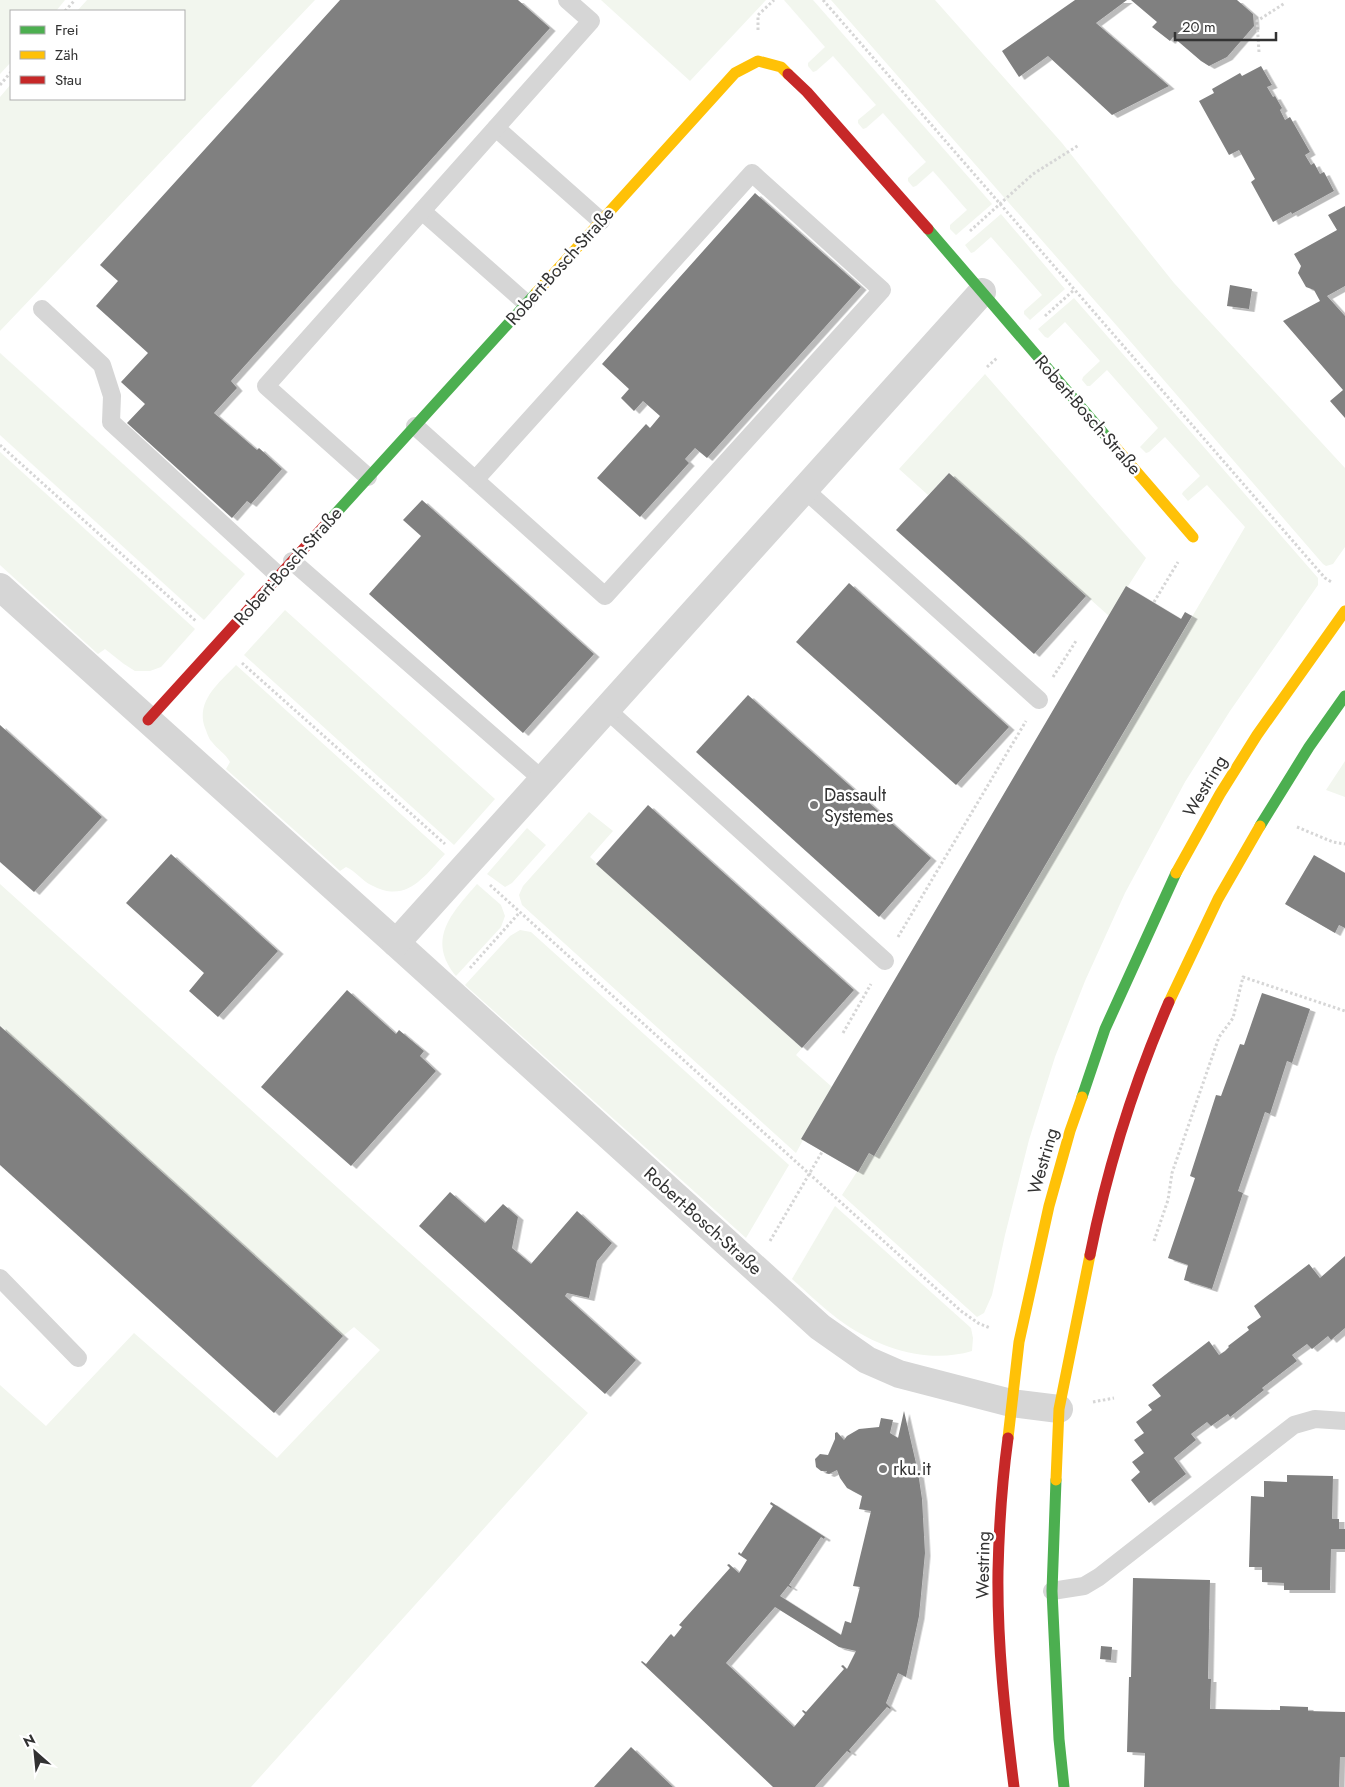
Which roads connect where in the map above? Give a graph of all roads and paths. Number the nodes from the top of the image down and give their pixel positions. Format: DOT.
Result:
graph roads {
  1 [pos="75,0"];
  2 [pos="567,0"];
  3 [pos="823,0"];
  4 [pos="1285,3"];
  5 [pos="66,10"];
  6 [pos="1259,52"];
  7 [pos="10,73"];
  8 [pos="0,84"];
  9 [pos="496,128"];
  10 [pos="1079,144"];
  11 [pos="1001,204"];
  12 [pos="422,211"];
  13 [pos="601,221"];
  14 [pos="947,252"];
  15 [pos="982,292"];
  16 [pos="526,303"];
  17 [pos="42,309"];
  18 [pos="415,426"];
  19 [pos="0,446"];
  20 [pos="368,477"];
  21 [pos="475,480"];
  22 [pos="805,490"];
  23 [pos="1193,537"];
  24 [pos="292,561"];
  25 [pos="278,576"];
  26 [pos="0,587"];
  27 [pos="1338,587"];
  28 [pos="1154,602"];
  29 [pos="1345,611"];
  30 [pos="1076,641"];
  31 [pos="219,642"];
  32 [pos="1345,696"];
  33 [pos="1039,700"];
  34 [pos="606,709"];
  35 [pos="148,720"];
  36 [pos="543,780"];
  37 [pos="1266,814"];
  38 [pos="1345,844"];
  39 [pos="467,864"];
  40 [pos="520,912"];
  41 [pos="396,942"];
  42 [pos="884,961"];
  43 [pos="450,991"];
  44 [pos="1345,1011"];
  45 [pos="843,1033"];
  46 [pos="822,1152"];
  47 [pos="809,1175"];
  48 [pos="1154,1241"];
  49 [pos="754,1268"];
  50 [pos="0,1278"];
  51 [pos="1018,1342"];
  52 [pos="78,1358"];
  53 [pos="1011,1403"];
  54 [pos="1059,1409"];
  55 [pos="1345,1422"];
  56 [pos="1052,1591"];
  57 [pos="1014,1787"];
  58 [pos="1064,1787"];
  1 -- 5 [label="path"];
  2 -- 9 [label="lane"];
  3 -- 11 [label="path"];
  4 -- 6 [label="path"];
  7 -- 8 [label="path"];
  9 -- 12 [label="lane"];
  9 -- 13 [label="lane"];
  10 -- 11 [label="path"];
  11 -- 14 [label="path"];
  11 -- 27 [label="path"];
  12 -- 16 [label="lane"];
  12 -- 20 [label="lane"];
  13 -- 14 [label="main road, Robert-Bosch-Straße"];
  13 -- 16 [label="main road, Robert-Bosch-Straße"];
  14 -- 15 [label="main road, Robert-Bosch-Straße"];
  15 -- 22 [label="street"];
  15 -- 23 [label="main road, Robert-Bosch-Straße"];
  16 -- 18 [label="main road, Robert-Bosch-Straße"];
  17 -- 25 [label="lane"];
  18 -- 20 [label="main road, Robert-Bosch-Straße"];
  18 -- 21 [label="lane"];
  19 -- 31 [label="path"];
  20 -- 24 [label="main road, Robert-Bosch-Straße"];
  21 -- 21 [label="lane"];
  22 -- 33 [label="lane"];
  22 -- 34 [label="street"];
  23 -- 28 [label="path"];
  24 -- 25 [label="main road, Robert-Bosch-Straße"];
  24 -- 36 [label="lane"];
  25 -- 31 [label="main road, Robert-Bosch-Straße"];
  26 -- 35 [label="street, Robert-Bosch-Straße"];
  29 -- 51 [label="main road, Westring"];
  30 -- 33 [label="path"];
  31 -- 35 [label="main road, Robert-Bosch-Straße"];
  31 -- 39 [label="path"];
  32 -- 37 [label="main road"];
  33 -- 42 [label="path"];
  34 -- 36 [label="street"];
  34 -- 42 [label="lane"];
  35 -- 41 [label="street, Robert-Bosch-Straße"];
  36 -- 39 [label="street"];
  37 -- 38 [label="path"];
  37 -- 54 [label="main road"];
  39 -- 40 [label="path"];
  39 -- 41 [label="street"];
  40 -- 43 [label="path"];
  40 -- 47 [label="path"];
  41 -- 43 [label="street, Robert-Bosch-Straße"];
  42 -- 45 [label="path"];
  43 -- 49 [label="street, Robert-Bosch-Straße"];
  44 -- 48 [label="path"];
  46 -- 47 [label="path"];
  47 -- 49 [label="path"];
  47 -- 51 [label="path"];
  49 -- 53 [label="street, Robert-Bosch-Straße"];
  50 -- 52 [label="lane"];
  51 -- 53 [label="main road, Westring"];
  53 -- 54 [label="street, Robert-Bosch-Straße"];
  53 -- 57 [label="main road, Westring"];
  54 -- 56 [label="main road"];
  55 -- 56 [label="lane"];
  56 -- 58 [label="main road"];
}
